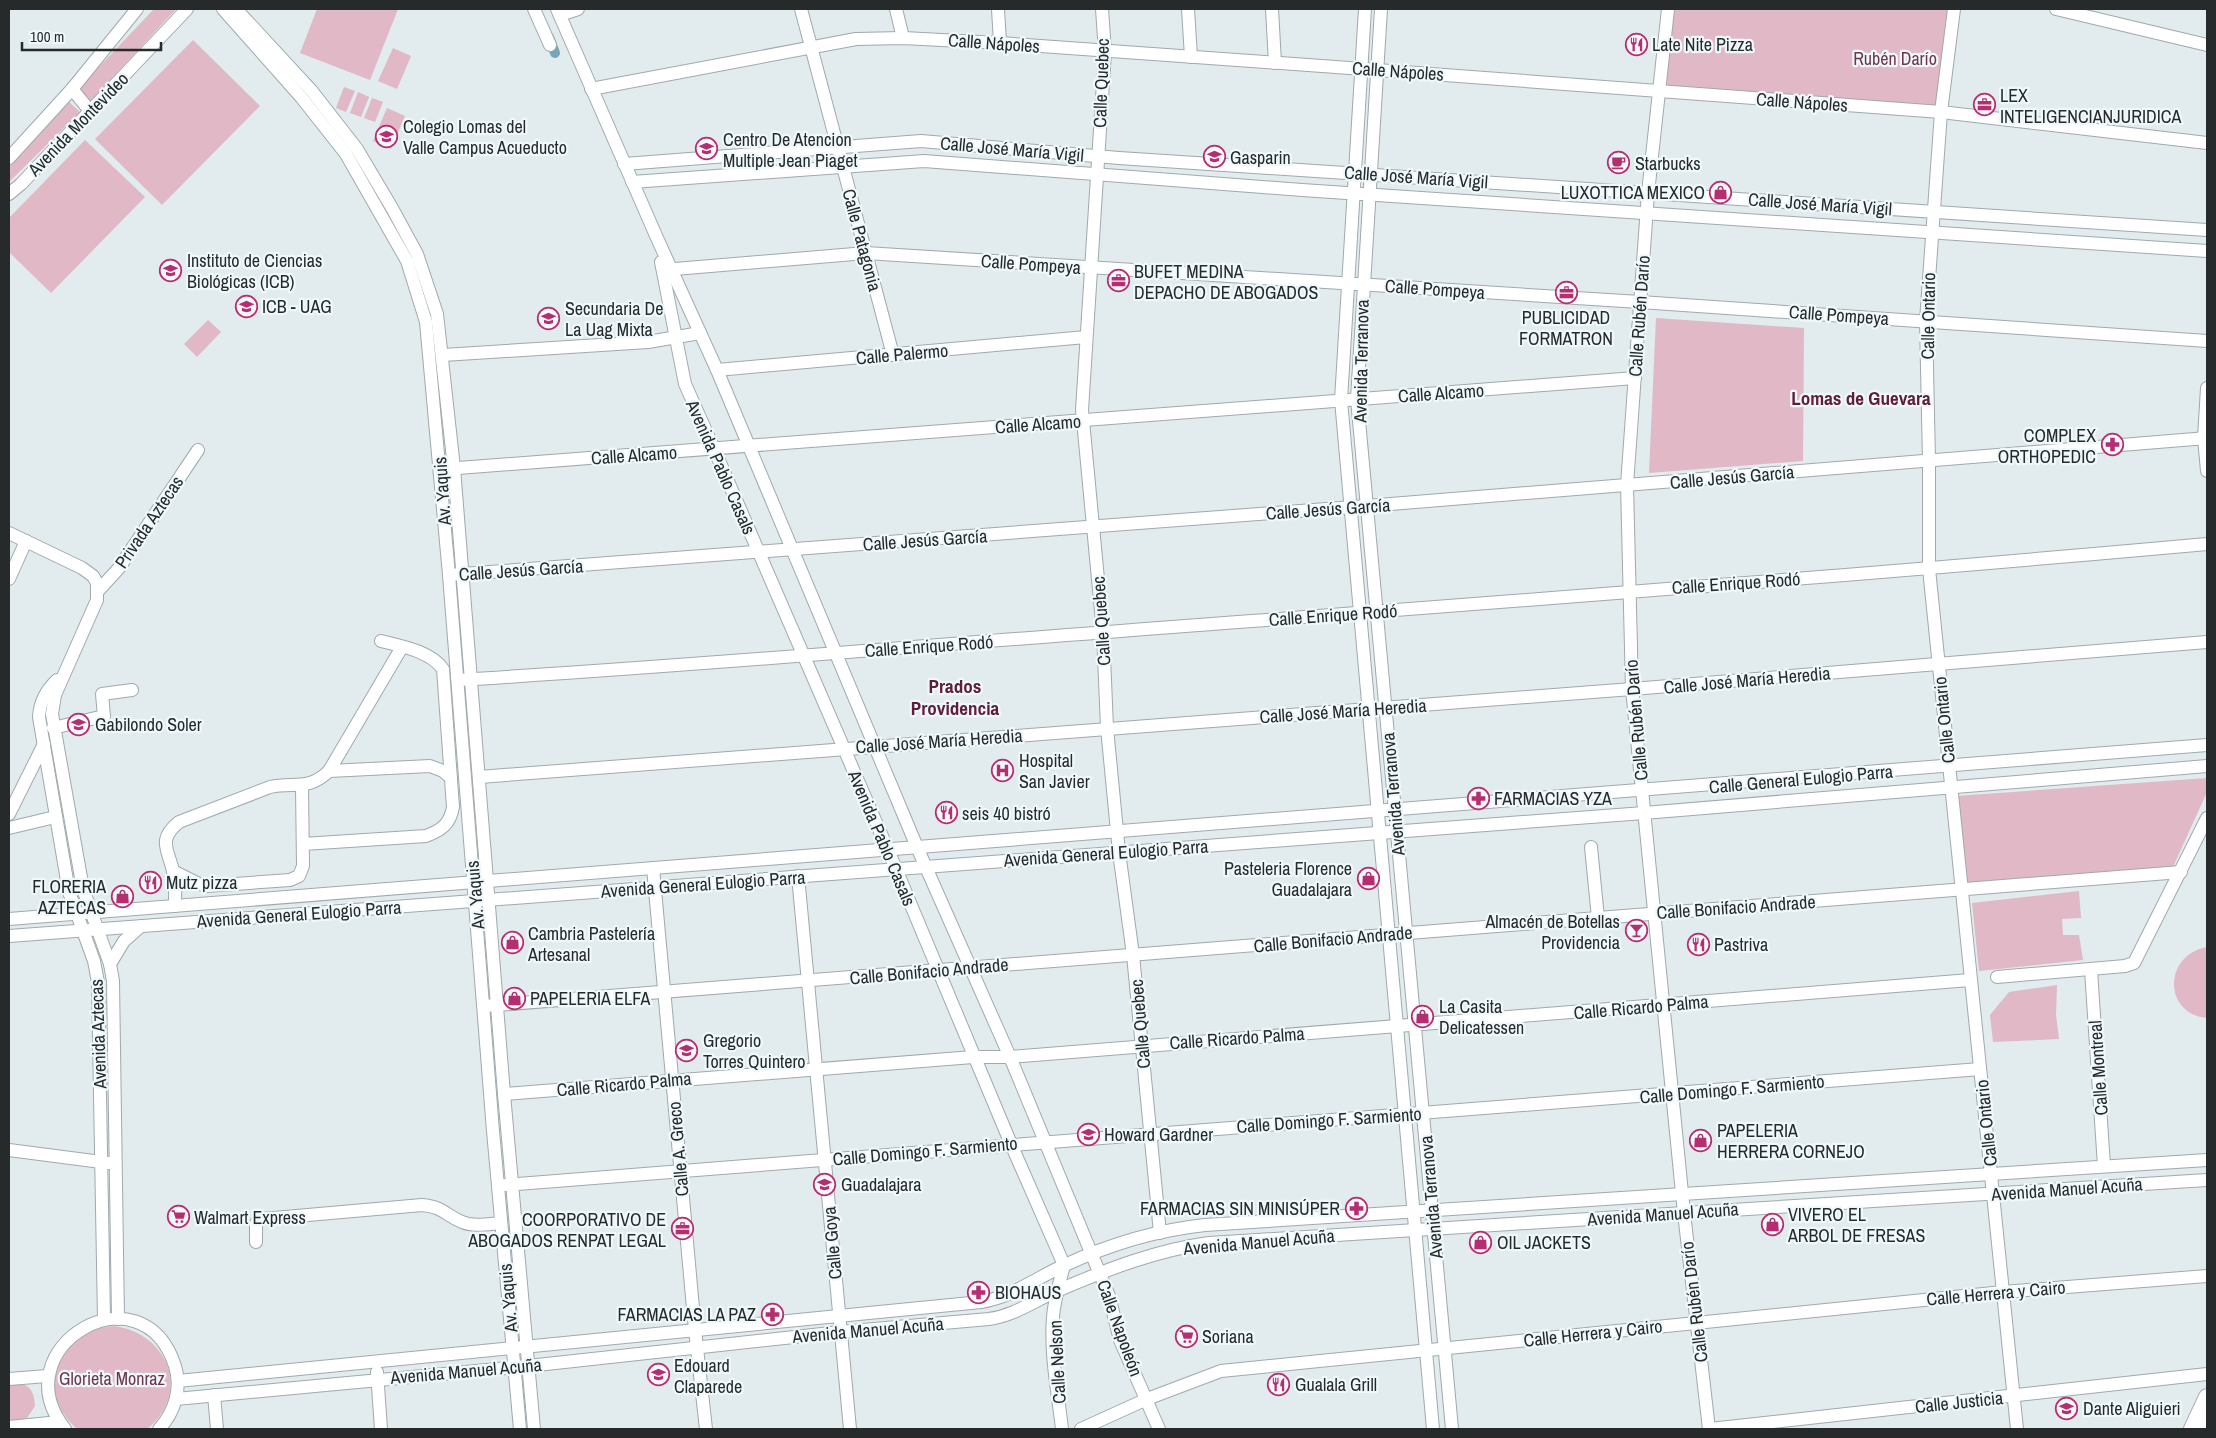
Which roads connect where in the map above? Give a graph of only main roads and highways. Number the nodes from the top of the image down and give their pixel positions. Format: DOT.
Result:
graph roads {
  1 [pos="2207,1397"];
  2 [pos="2207,1424"];
  3 [pos="2192,1429"];
  4 [pos="2205,1429"];
  1 -- 3 [label="main road"];
  2 -- 4 [label="main road"];
}
